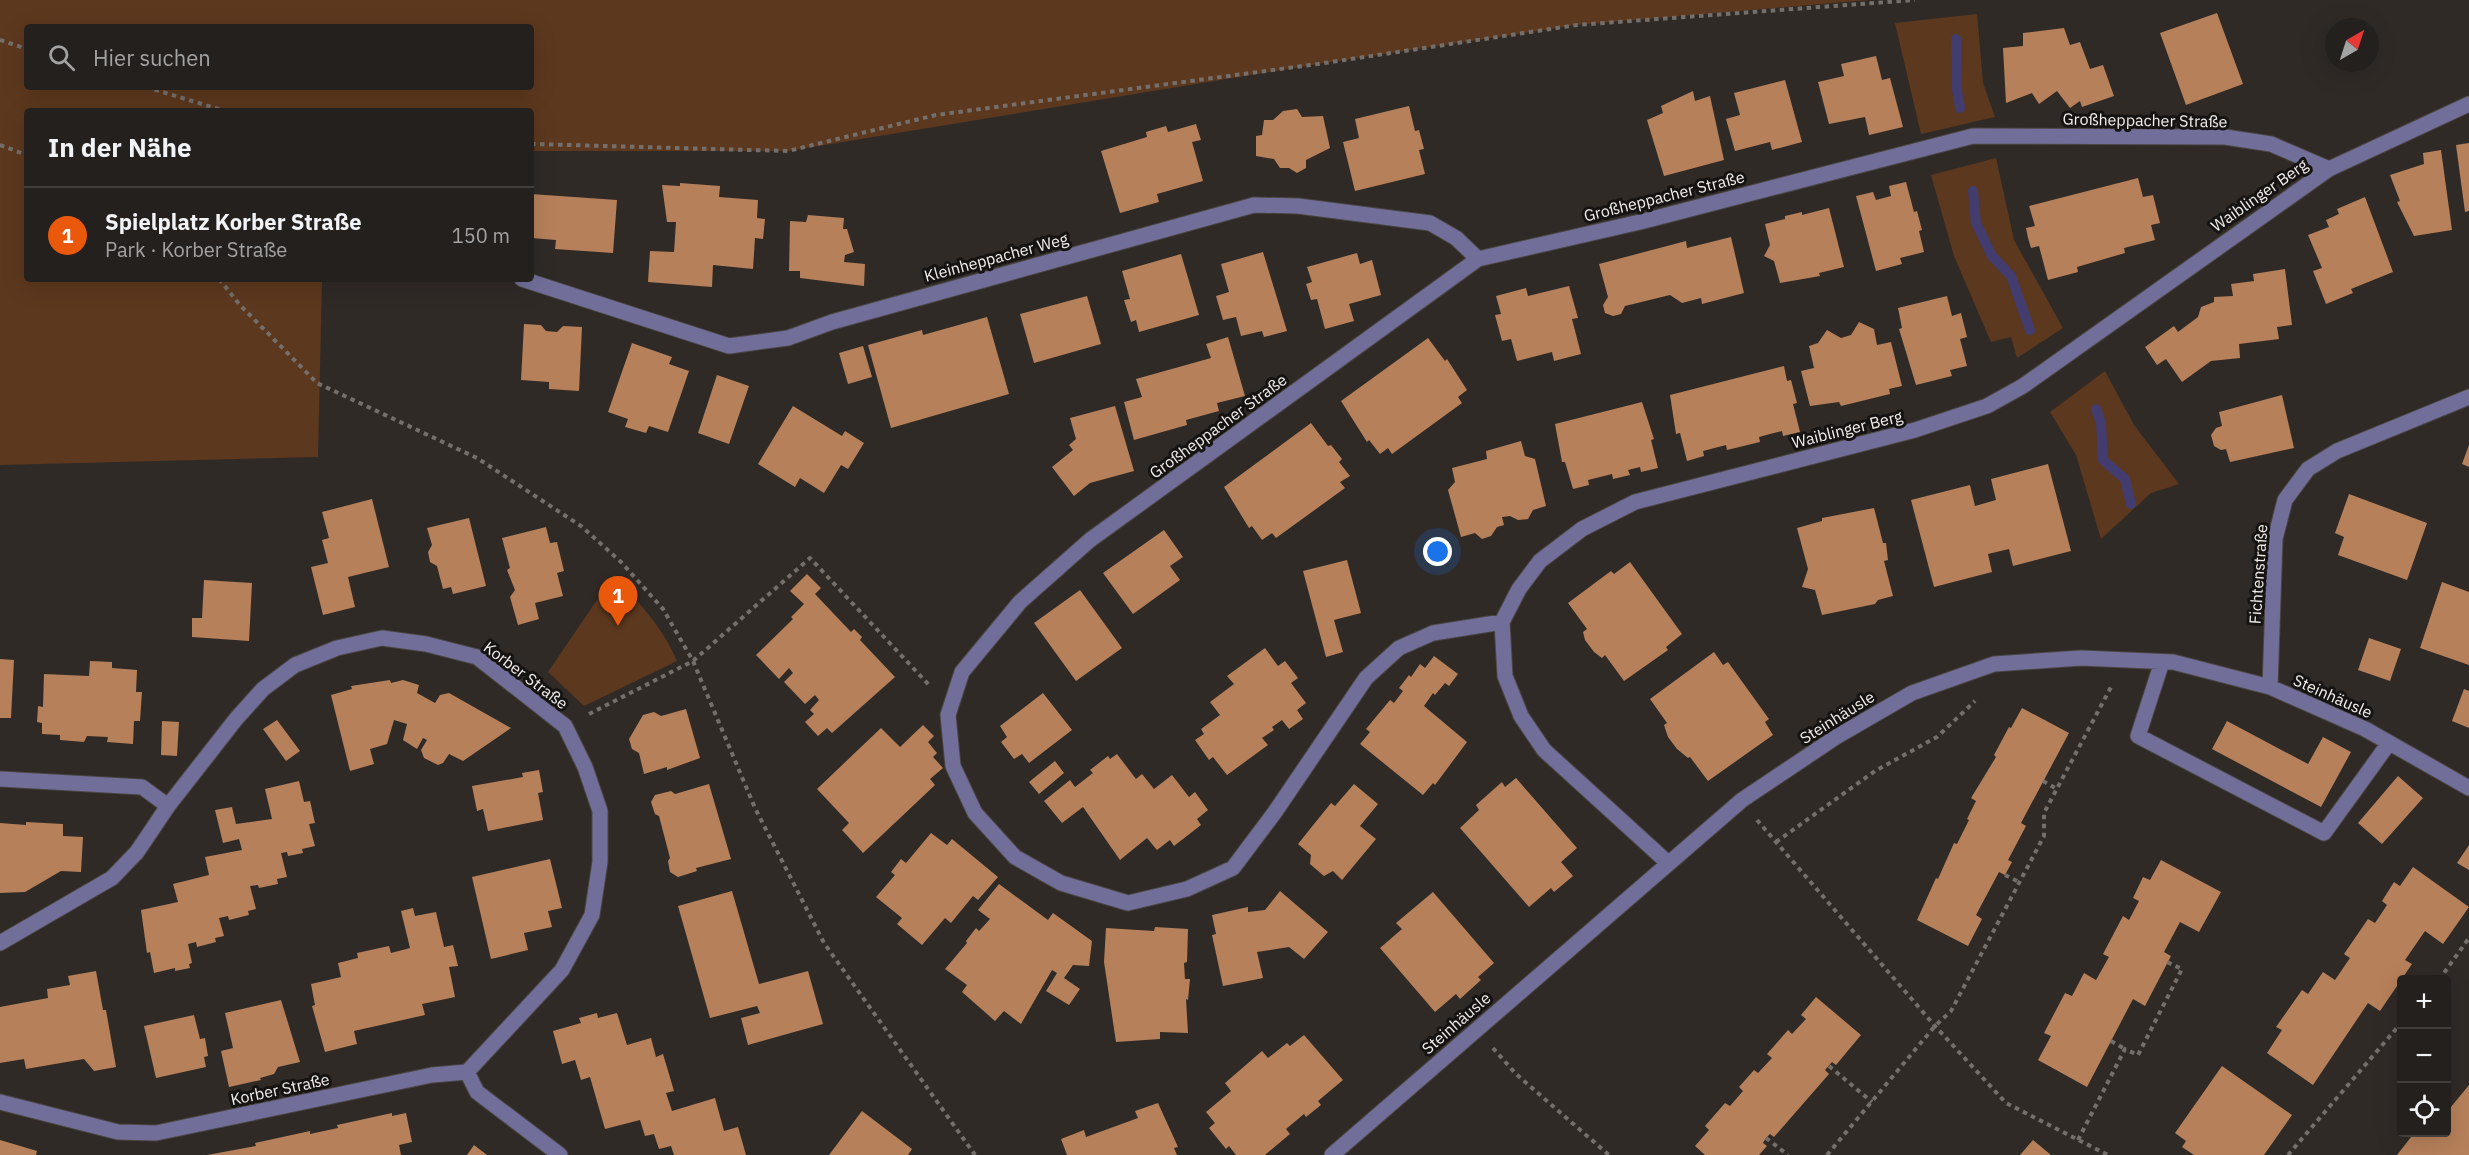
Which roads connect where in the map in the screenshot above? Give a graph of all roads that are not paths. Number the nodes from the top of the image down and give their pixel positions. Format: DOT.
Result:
graph roads {
  1 [pos="2469,104"];
  2 [pos="2329,169"];
  3 [pos="1478,259"];
  4 [pos="531,282"];
  5 [pos="2469,397"];
  6 [pos="1502,622"];
  7 [pos="2163,662"];
  8 [pos="2270,687"];
  9 [pos="2389,743"];
  10 [pos="0,779"];
  11 [pos="2469,788"];
  12 [pos="168,806"];
  13 [pos="1667,862"];
  14 [pos="0,943"];
  15 [pos="467,1072"];
  16 [pos="0,1102"];
  17 [pos="560,1155"];
  18 [pos="1332,1155"];
  1 -- 2 [label="street, Waiblinger Berg"];
  2 -- 3 [label="street, Großheppacher Straße"];
  2 -- 6 [label="street, Waiblinger Berg"];
  3 -- 4 [label="street, Kleinheppacher Weg"];
  3 -- 6 [label="street, Großheppacher Straße"];
  5 -- 8 [label="street, Fichtenstraße"];
  6 -- 13 [label="street"];
  7 -- 8 [label="street, Steinhäusle"];
  7 -- 9 [label="street"];
  7 -- 13 [label="street, Steinhäusle"];
  8 -- 9 [label="street, Steinhäusle"];
  9 -- 11 [label="street, Steinhäusle"];
  10 -- 12 [label="street"];
  12 -- 14 [label="street, Korber Straße"];
  12 -- 15 [label="street, Korber Straße"];
  13 -- 18 [label="street, Steinhäusle"];
  15 -- 16 [label="street, Korber Straße"];
  15 -- 17 [label="street"];
}
